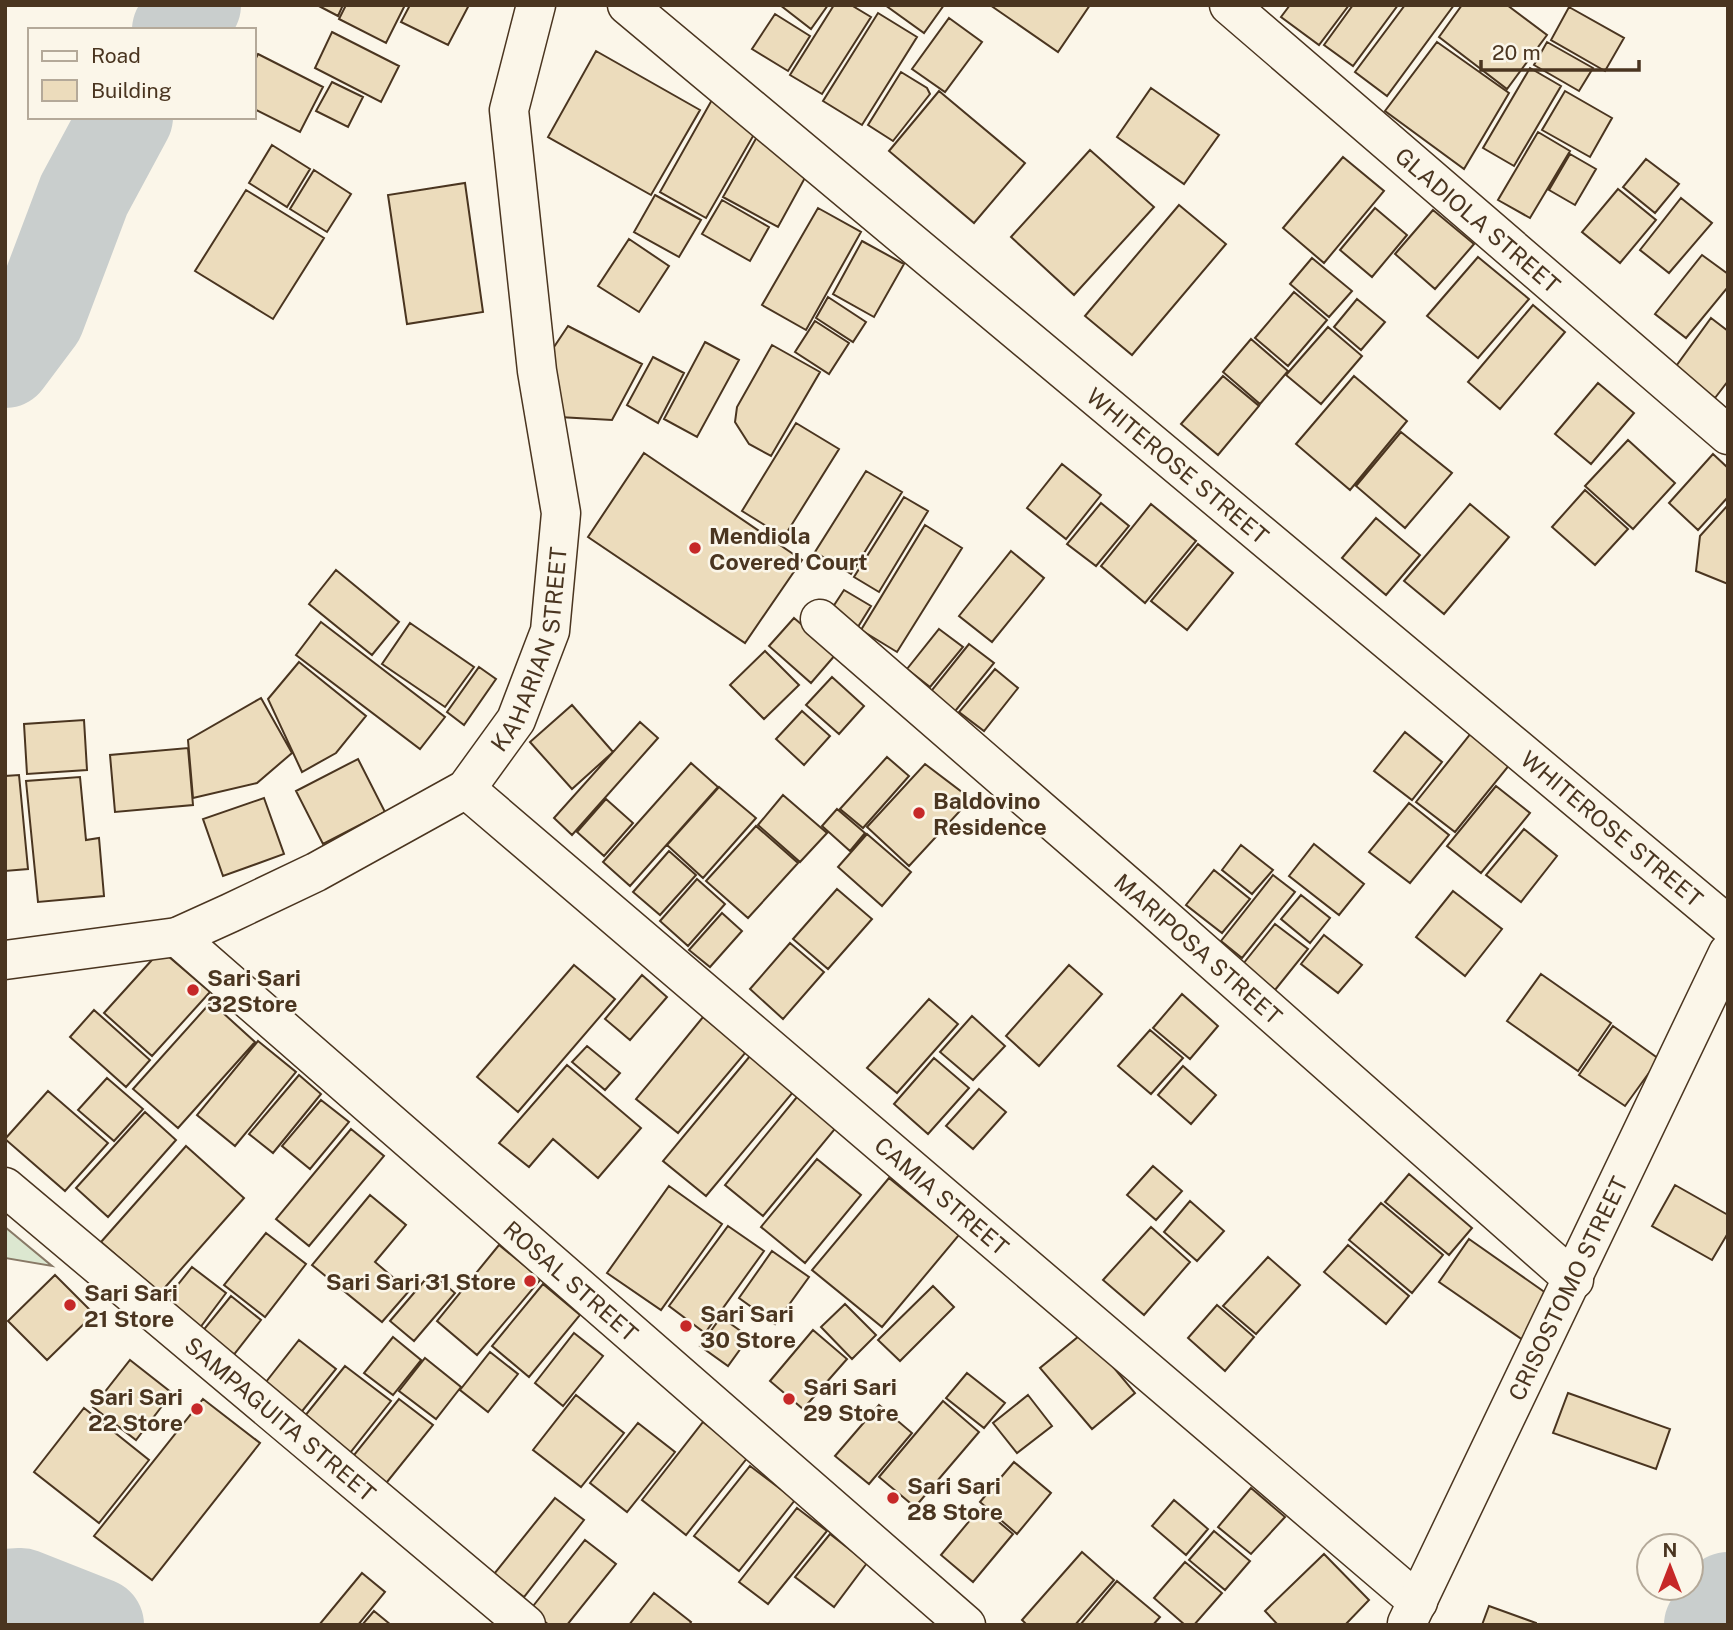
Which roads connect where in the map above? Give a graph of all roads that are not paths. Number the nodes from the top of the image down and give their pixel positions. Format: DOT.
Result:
graph roads {
  1 [pos="536,5"];
  2 [pos="627,5"];
  3 [pos="1229,5"];
  4 [pos="1728,435"];
  5 [pos="820,619"];
  6 [pos="466,789"];
  7 [pos="1728,925"];
  8 [pos="177,937"];
  9 [pos="1728,953"];
  10 [pos="5,960"];
  11 [pos="1716,1013"];
  12 [pos="5,1187"];
  13 [pos="1574,1280"];
  14 [pos="1412,1614"];
  15 [pos="526,1625"];
  16 [pos="966,1625"];
  1 -- 6 [label="street, KAHARIAN STREET"];
  2 -- 7 [label="street, WHITEROSE STREET"];
  3 -- 4 [label="street, GLADIOLA STREET"];
  5 -- 13 [label="street, MARIPOSA STREET"];
  6 -- 8 [label="street, KAHARIAN STREET"];
  6 -- 14 [label="street, CAMIA STREET"];
  8 -- 10 [label="street, KAHARIAN STREET"];
  8 -- 16 [label="street, ROSAL STREET"];
  9 -- 11 [label="street, CRISOSTOMO STREET"];
  11 -- 13 [label="street, CRISOSTOMO STREET"];
  12 -- 15 [label="street, SAMPAGUITA STREET"];
  13 -- 14 [label="street, CRISOSTOMO STREET"];
}
